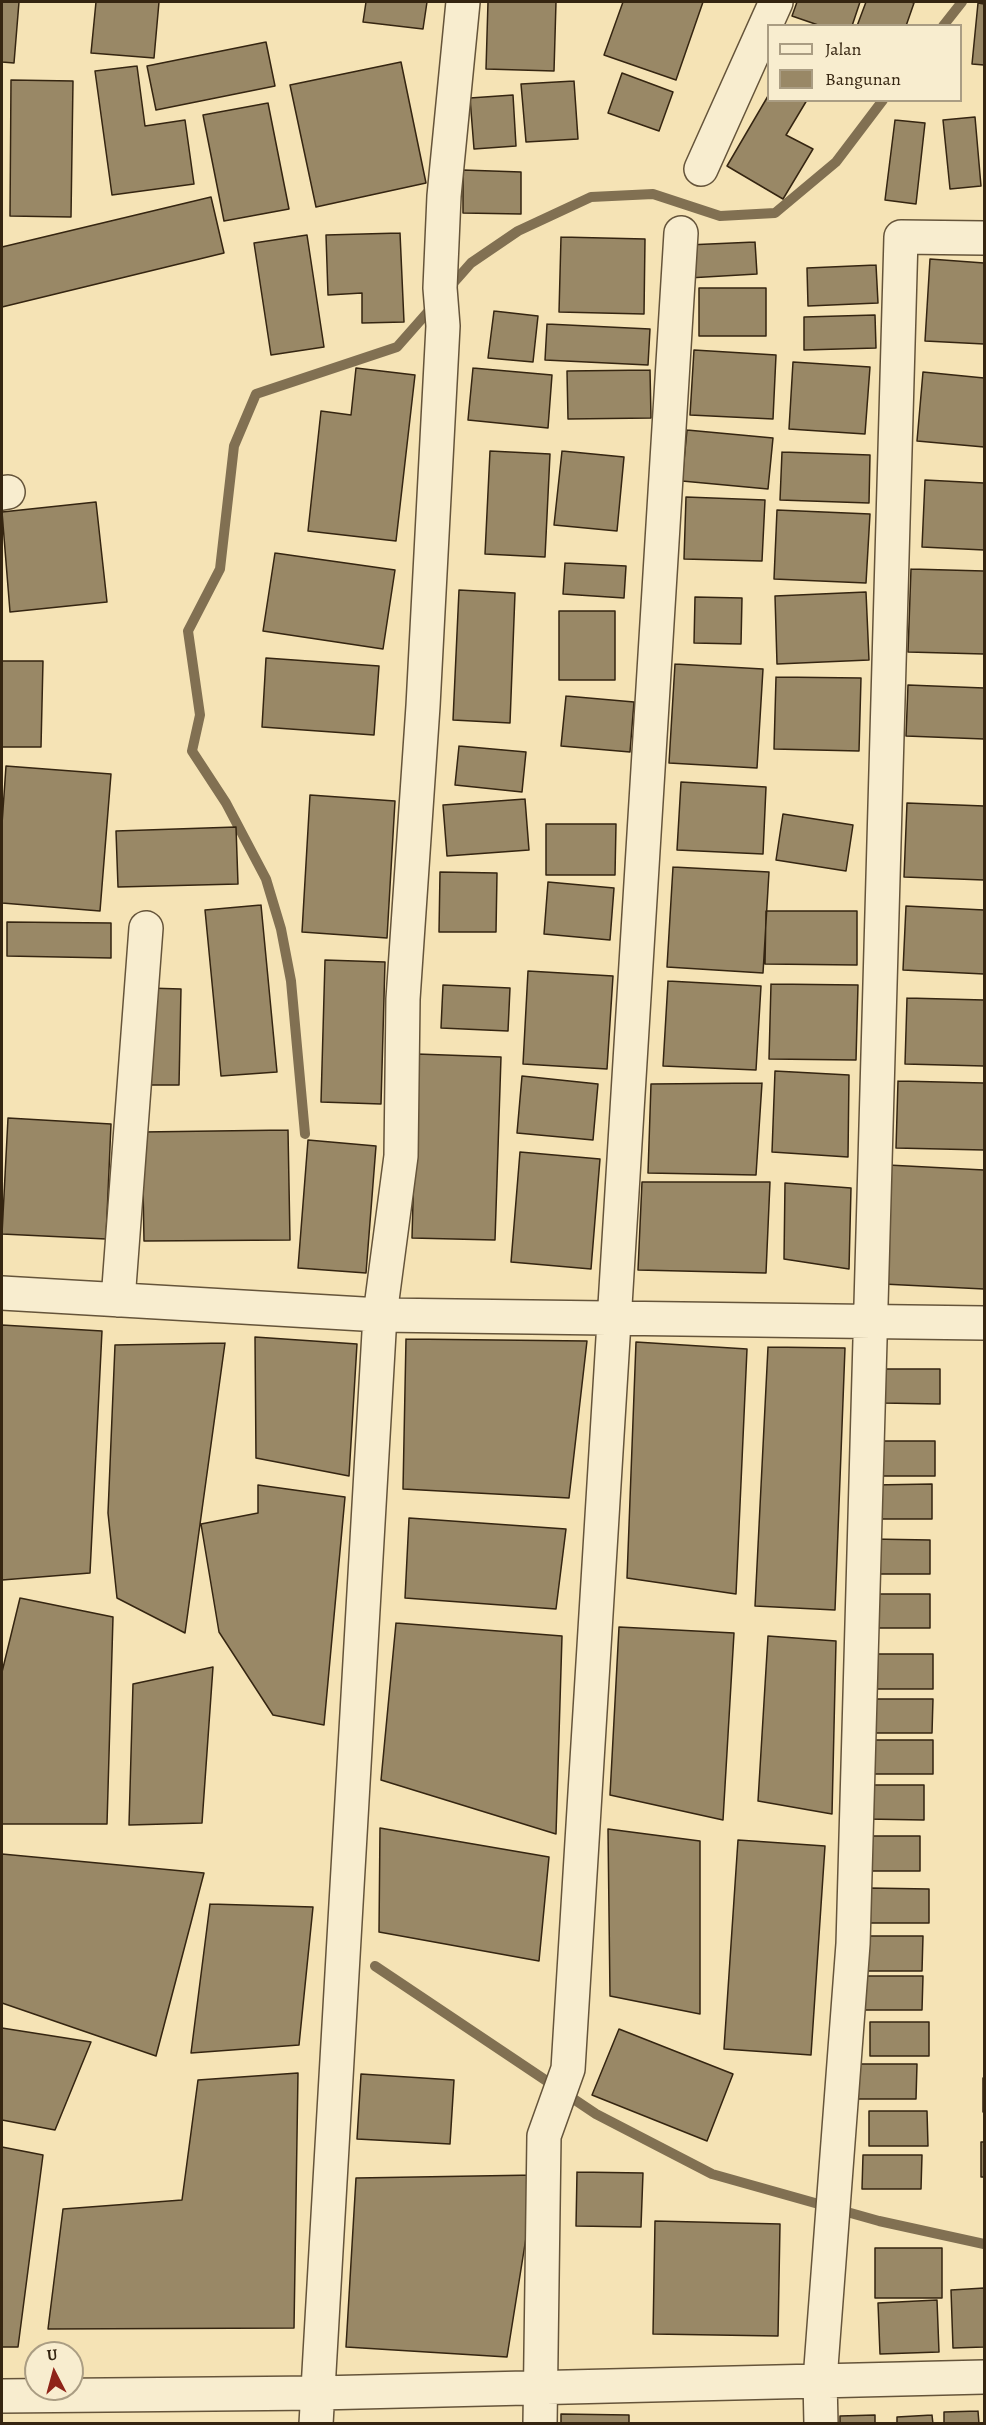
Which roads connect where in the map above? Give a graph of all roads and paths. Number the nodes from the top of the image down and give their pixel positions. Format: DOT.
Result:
graph roads {
  1 [pos="463,2"];
  2 [pos="776,2"];
  3 [pos="701,169"];
  4 [pos="681,233"];
  5 [pos="984,238"];
  6 [pos="146,928"];
  7 [pos="2,1293"];
  8 [pos="118,1300"];
  9 [pos="380,1315"];
  10 [pos="614,1318"];
  11 [pos="870,1322"];
  12 [pos="984,1323"];
  13 [pos="984,2377"];
  14 [pos="820,2380"];
  15 [pos="538,2388"];
  16 [pos="2,2396"];
  17 [pos="317,2408"];
  18 [pos="540,2424"];
  19 [pos="821,2424"];
  1 -- 9 [label="street"];
  2 -- 3 [label="street"];
  4 -- 10 [label="street"];
  5 -- 11 [label="street"];
  6 -- 8 [label="street"];
  7 -- 8 [label="street"];
  8 -- 9 [label="street"];
  9 -- 10 [label="street"];
  9 -- 17 [label="street"];
  10 -- 11 [label="street"];
  10 -- 15 [label="street"];
  11 -- 12 [label="street"];
  11 -- 14 [label="street"];
  13 -- 14 [label="street"];
  14 -- 15 [label="street"];
  14 -- 19 [label="street"];
  15 -- 17 [label="street"];
  15 -- 18 [label="street"];
  16 -- 17 [label="street"];
}
